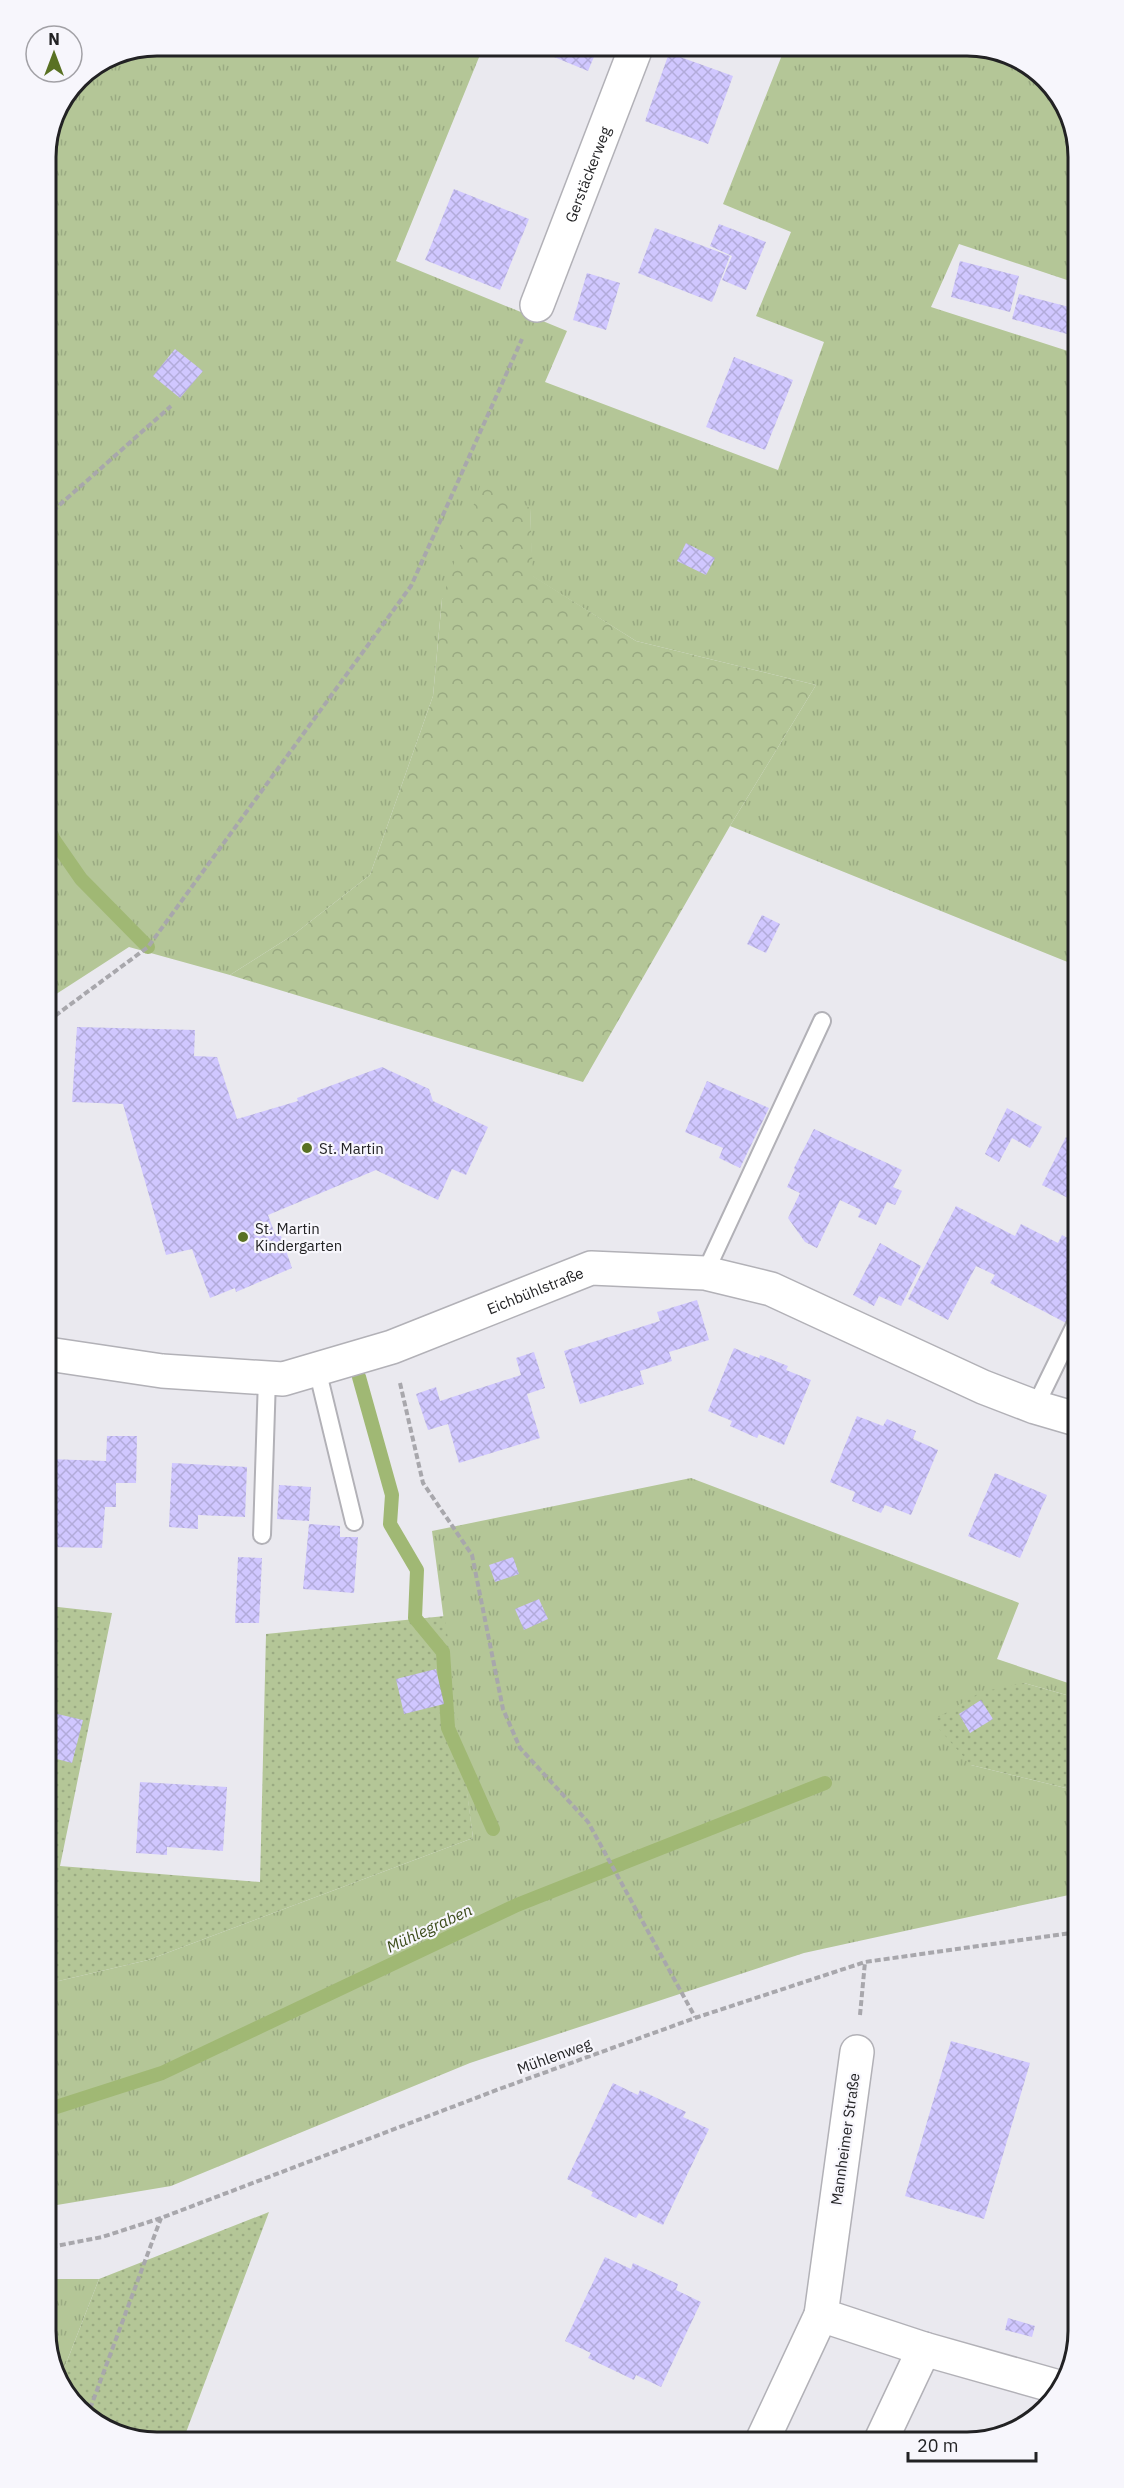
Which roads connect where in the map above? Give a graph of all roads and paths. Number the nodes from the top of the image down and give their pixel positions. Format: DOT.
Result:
graph roads {
  1 [pos="633,56"];
  2 [pos="537,305"];
  3 [pos="171,406"];
  4 [pos="56,508"];
  5 [pos="56,1015"];
  6 [pos="822,1021"];
  7 [pos="705,1273"];
  8 [pos="1068,1339"];
  9 [pos="392,1347"];
  10 [pos="56,1354"];
  11 [pos="317,1369"];
  12 [pos="267,1378"];
  13 [pos="1035,1407"];
  14 [pos="1068,1416"];
  15 [pos="354,1522"];
  16 [pos="262,1535"];
  17 [pos="1068,1933"];
  18 [pos="865,1962"];
  19 [pos="695,2018"];
  20 [pos="857,2052"];
  21 [pos="161,2218"];
  22 [pos="56,2246"];
  23 [pos="821,2315"];
  24 [pos="924,2349"];
  25 [pos="1052,2385"];
  26 [pos="91,2408"];
  27 [pos="766,2432"];
  28 [pos="885,2432"];
  1 -- 2 [label="street, Gerstäckerweg"];
  2 -- 5 [label="path"];
  3 -- 4 [label="path"];
  6 -- 7 [label="lane"];
  7 -- 9 [label="street, Eichbühlstraße"];
  7 -- 13 [label="street, Eichbühlstraße"];
  8 -- 13 [label="lane"];
  9 -- 11 [label="street, Eichbühlstraße"];
  9 -- 19 [label="path"];
  10 -- 12 [label="street, Eichbühlstraße"];
  11 -- 12 [label="street, Eichbühlstraße"];
  11 -- 15 [label="lane"];
  12 -- 16 [label="lane"];
  13 -- 14 [label="street, Eichbühlstraße"];
  17 -- 18 [label="path, Mühlenweg"];
  18 -- 19 [label="path, Mühlenweg"];
  18 -- 20 [label="path, Mannheimer Straße"];
  19 -- 21 [label="path, Mühlenweg"];
  20 -- 23 [label="street, Mannheimer Straße"];
  21 -- 22 [label="path, Mühlenweg"];
  21 -- 26 [label="path"];
  23 -- 24 [label="street"];
  23 -- 27 [label="street, Mannheimer Straße"];
  24 -- 25 [label="street"];
  24 -- 28 [label="street"];
}
